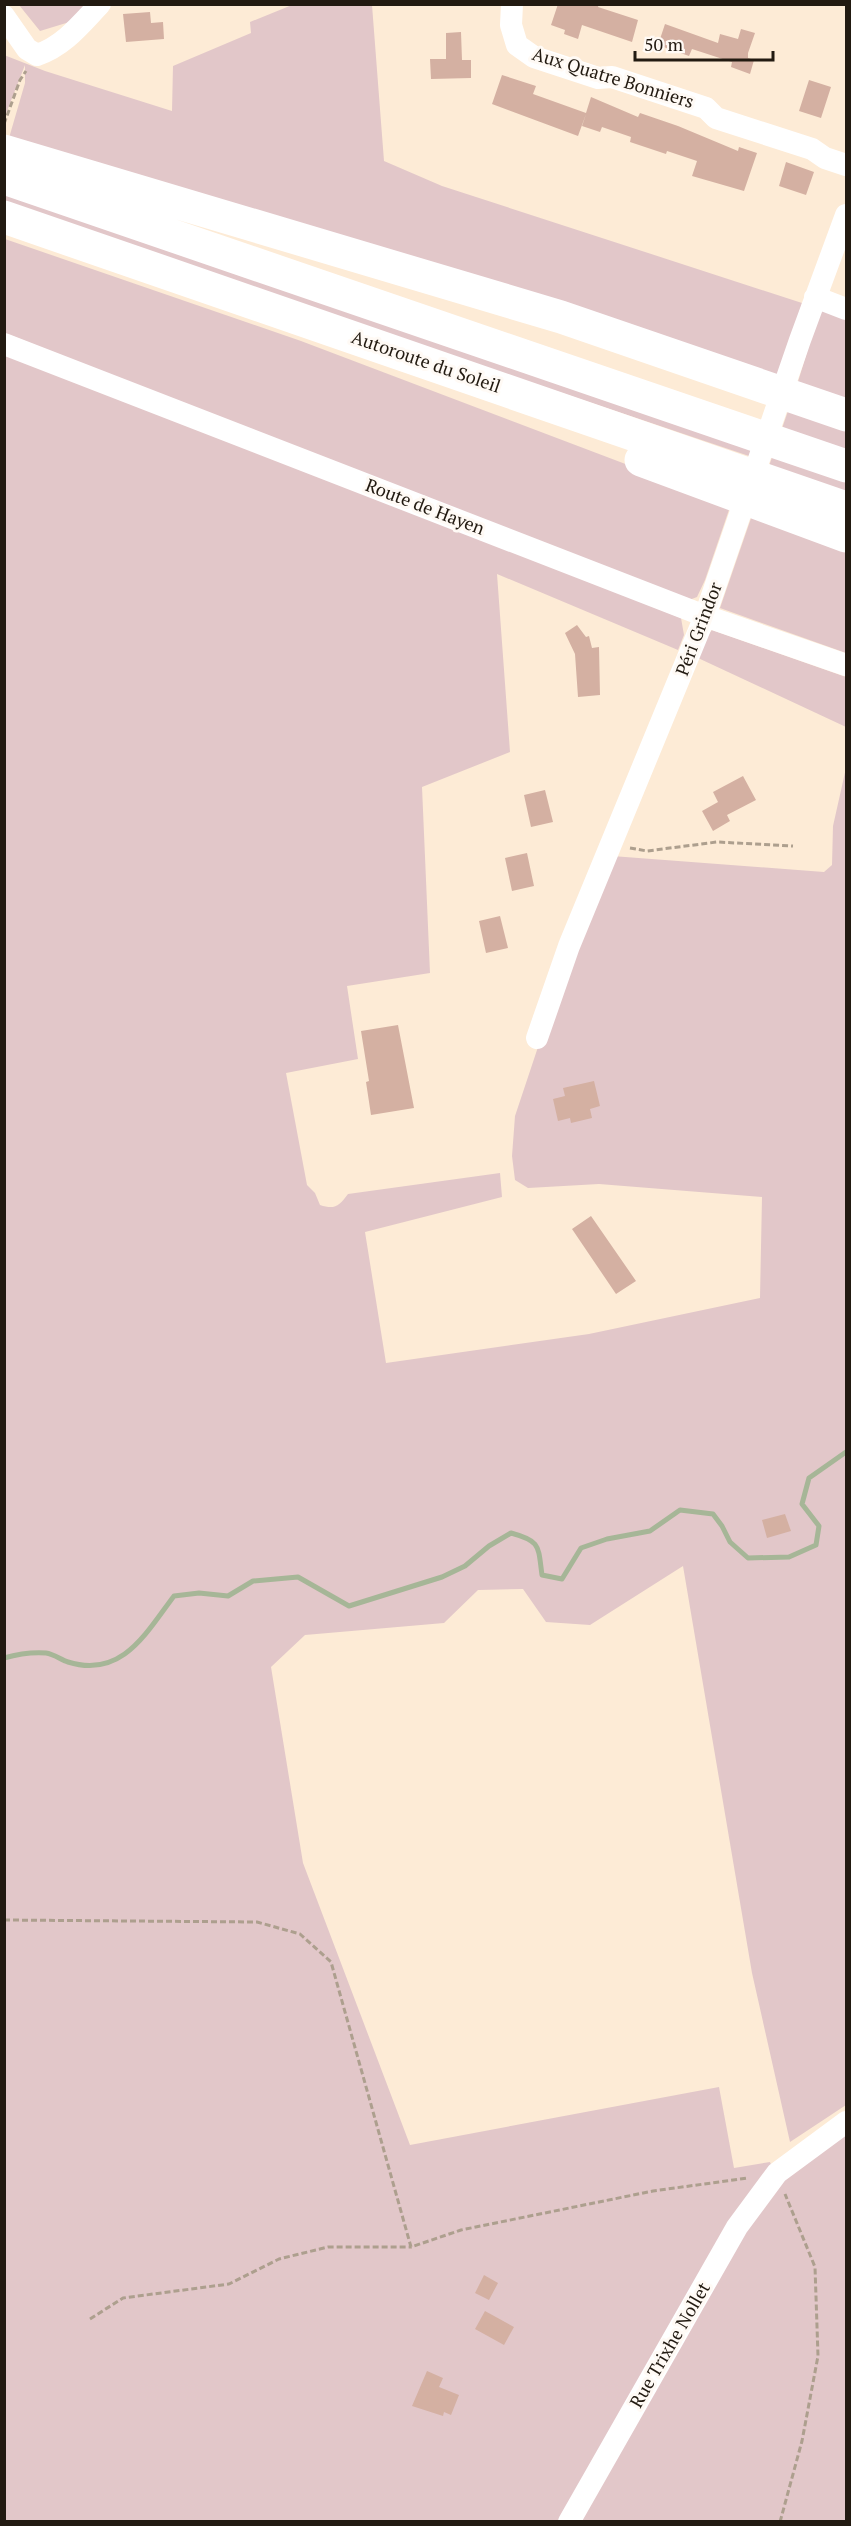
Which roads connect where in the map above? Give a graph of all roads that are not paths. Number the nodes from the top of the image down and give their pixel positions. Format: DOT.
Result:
graph roads {
  1 [pos="100,4"];
  2 [pos="512,4"];
  3 [pos="4,16"];
  4 [pos="4,151"];
  5 [pos="846,165"];
  6 [pos="4,178"];
  7 [pos="846,215"];
  8 [pos="4,217"];
  9 [pos="815,297"];
  10 [pos="846,309"];
  11 [pos="4,344"];
  12 [pos="432,364"];
  13 [pos="846,415"];
  14 [pos="846,466"];
  15 [pos="846,508"];
  16 [pos="846,536"];
  17 [pos="705,616"];
  18 [pos="846,665"];
  19 [pos="537,1038"];
  20 [pos="846,2122"];
  21 [pos="569,2522"];
  1 -- 3 [label="street"];
  2 -- 5 [label="street, Aux Quatre Bonniers"];
  4 -- 13 [label="highway"];
  6 -- 14 [label="highway, Autoroute du Soleil"];
  7 -- 9 [label="street, Péri Grindor"];
  8 -- 12 [label="highway, Autoroute du Soleil"];
  9 -- 10 [label="street"];
  9 -- 17 [label="street, Péri Grindor"];
  11 -- 17 [label="street, Route de Hayen"];
  12 -- 15 [label="highway, Autoroute du Soleil"];
  12 -- 16 [label="highway"];
  17 -- 18 [label="street, Route de Hayen"];
  17 -- 19 [label="street, Péri Grindor"];
  20 -- 21 [label="street, Rue Trixhe Nollet"];
}
